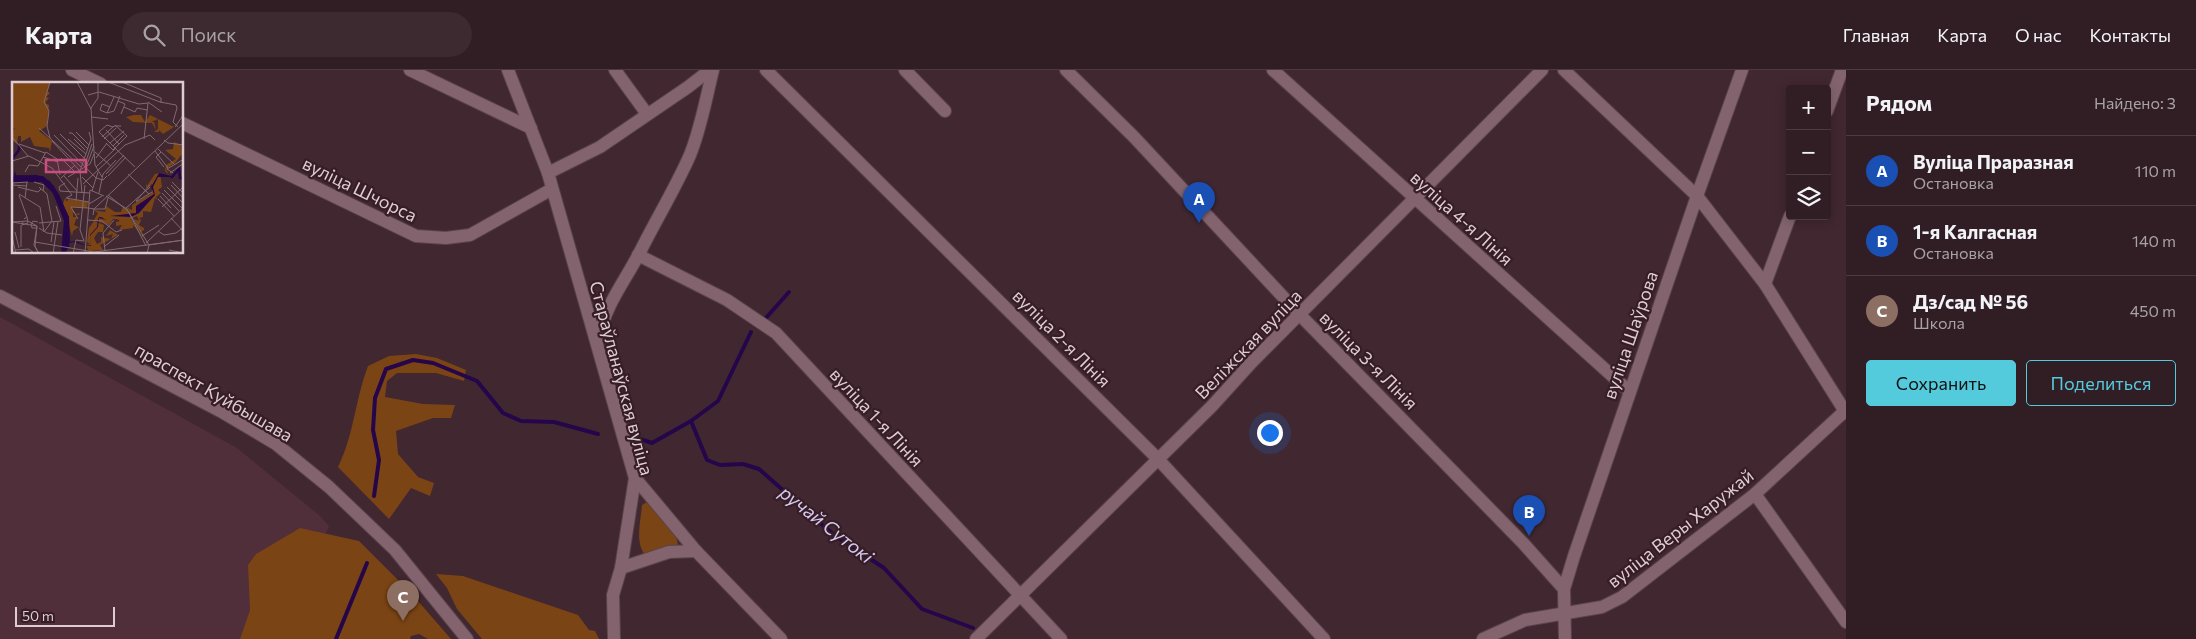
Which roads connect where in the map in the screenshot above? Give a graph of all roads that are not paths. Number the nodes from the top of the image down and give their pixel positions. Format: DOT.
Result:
graph roads {
  1 [pos="72,70"];
  2 [pos="410,70"];
  3 [pos="508,70"];
  4 [pos="615,70"];
  5 [pos="711,70"];
  6 [pos="766,70"];
  7 [pos="905,70"];
  8 [pos="1066,70"];
  9 [pos="1273,70"];
  10 [pos="1542,70"];
  11 [pos="1564,70"];
  12 [pos="1742,70"];
  13 [pos="1842,70"];
  14 [pos="97,82"];
  15 [pos="1831,101"];
  16 [pos="946,111"];
  17 [pos="646,114"];
  18 [pos="184,124"];
  19 [pos="531,128"];
  20 [pos="548,173"];
  21 [pos="552,189"];
  22 [pos="1697,196"];
  23 [pos="1414,198"];
  24 [pos="1789,220"];
  25 [pos="638,255"];
  26 [pos="1765,284"];
  27 [pos="0,296"];
  28 [pos="1300,315"];
  29 [pos="597,344"];
  30 [pos="1629,391"];
  31 [pos="1846,410"];
  32 [pos="1157,458"];
  33 [pos="635,478"];
  34 [pos="1755,494"];
  35 [pos="696,551"];
  36 [pos="621,568"];
  37 [pos="1564,590"];
  38 [pos="1020,594"];
  39 [pos="1564,615"];
  40 [pos="1846,622"];
  41 [pos="467,639"];
  42 [pos="614,639"];
  43 [pos="781,639"];
  44 [pos="976,639"];
  45 [pos="1060,639"];
  46 [pos="1324,639"];
  47 [pos="1483,639"];
  48 [pos="1565,639"];
  1 -- 14 [label="street"];
  2 -- 19 [label="street"];
  3 -- 19 [label="street, Стараўланаўская вуліца"];
  4 -- 17 [label="street"];
  5 -- 17 [label="street"];
  5 -- 25 [label="street"];
  6 -- 32 [label="street, вуліца 2-я Лінія"];
  7 -- 16 [label="street"];
  8 -- 28 [label="street, вуліца 3-я Лінія"];
  9 -- 23 [label="street, вуліца 4-я Лінія"];
  10 -- 23 [label="street, Веліжская вуліца"];
  11 -- 22 [label="street"];
  12 -- 22 [label="street, вуліца Шаўрова"];
  13 -- 15 [label="street"];
  17 -- 20 [label="street"];
  18 -- 21 [label="street, вуліца Шчорса"];
  19 -- 20 [label="street, Стараўланаўская вуліца"];
  20 -- 21 [label="street, Стараўланаўская вуліца"];
  21 -- 29 [label="street, Стараўланаўская вуліца"];
  22 -- 26 [label="street"];
  22 -- 30 [label="street, вуліца Шаўрова"];
  23 -- 28 [label="street, Веліжская вуліца"];
  23 -- 30 [label="street, вуліца 4-я Лінія"];
  24 -- 26 [label="street"];
  25 -- 29 [label="street"];
  25 -- 38 [label="street, вуліца 1-я Лінія"];
  26 -- 31 [label="street"];
  27 -- 41 [label="street, праспект Куйбышава"];
  28 -- 32 [label="street, Веліжская вуліца"];
  28 -- 37 [label="street, вуліца 3-я Лінія"];
  29 -- 33 [label="street, Стараўланаўская вуліца"];
  30 -- 37 [label="street, вуліца Шаўрова"];
  31 -- 34 [label="street, вуліца Веры Харужай"];
  32 -- 38 [label="street, Веліжская вуліца"];
  32 -- 46 [label="street, вуліца 2-я Лінія"];
  33 -- 35 [label="street"];
  33 -- 36 [label="street, Стараўланаўская вуліца"];
  34 -- 39 [label="street, вуліца Веры Харужай"];
  34 -- 40 [label="street"];
  35 -- 36 [label="street"];
  35 -- 43 [label="street"];
  36 -- 42 [label="street, Стараўланаўская вуліца"];
  37 -- 39 [label="street, вуліца Шаўрова"];
  38 -- 44 [label="street, Веліжская вуліца"];
  38 -- 45 [label="street, вуліца 1-я Лінія"];
  39 -- 47 [label="street, вуліца Веры Харужай"];
  39 -- 48 [label="street, вуліца Шаўрова"];
}
